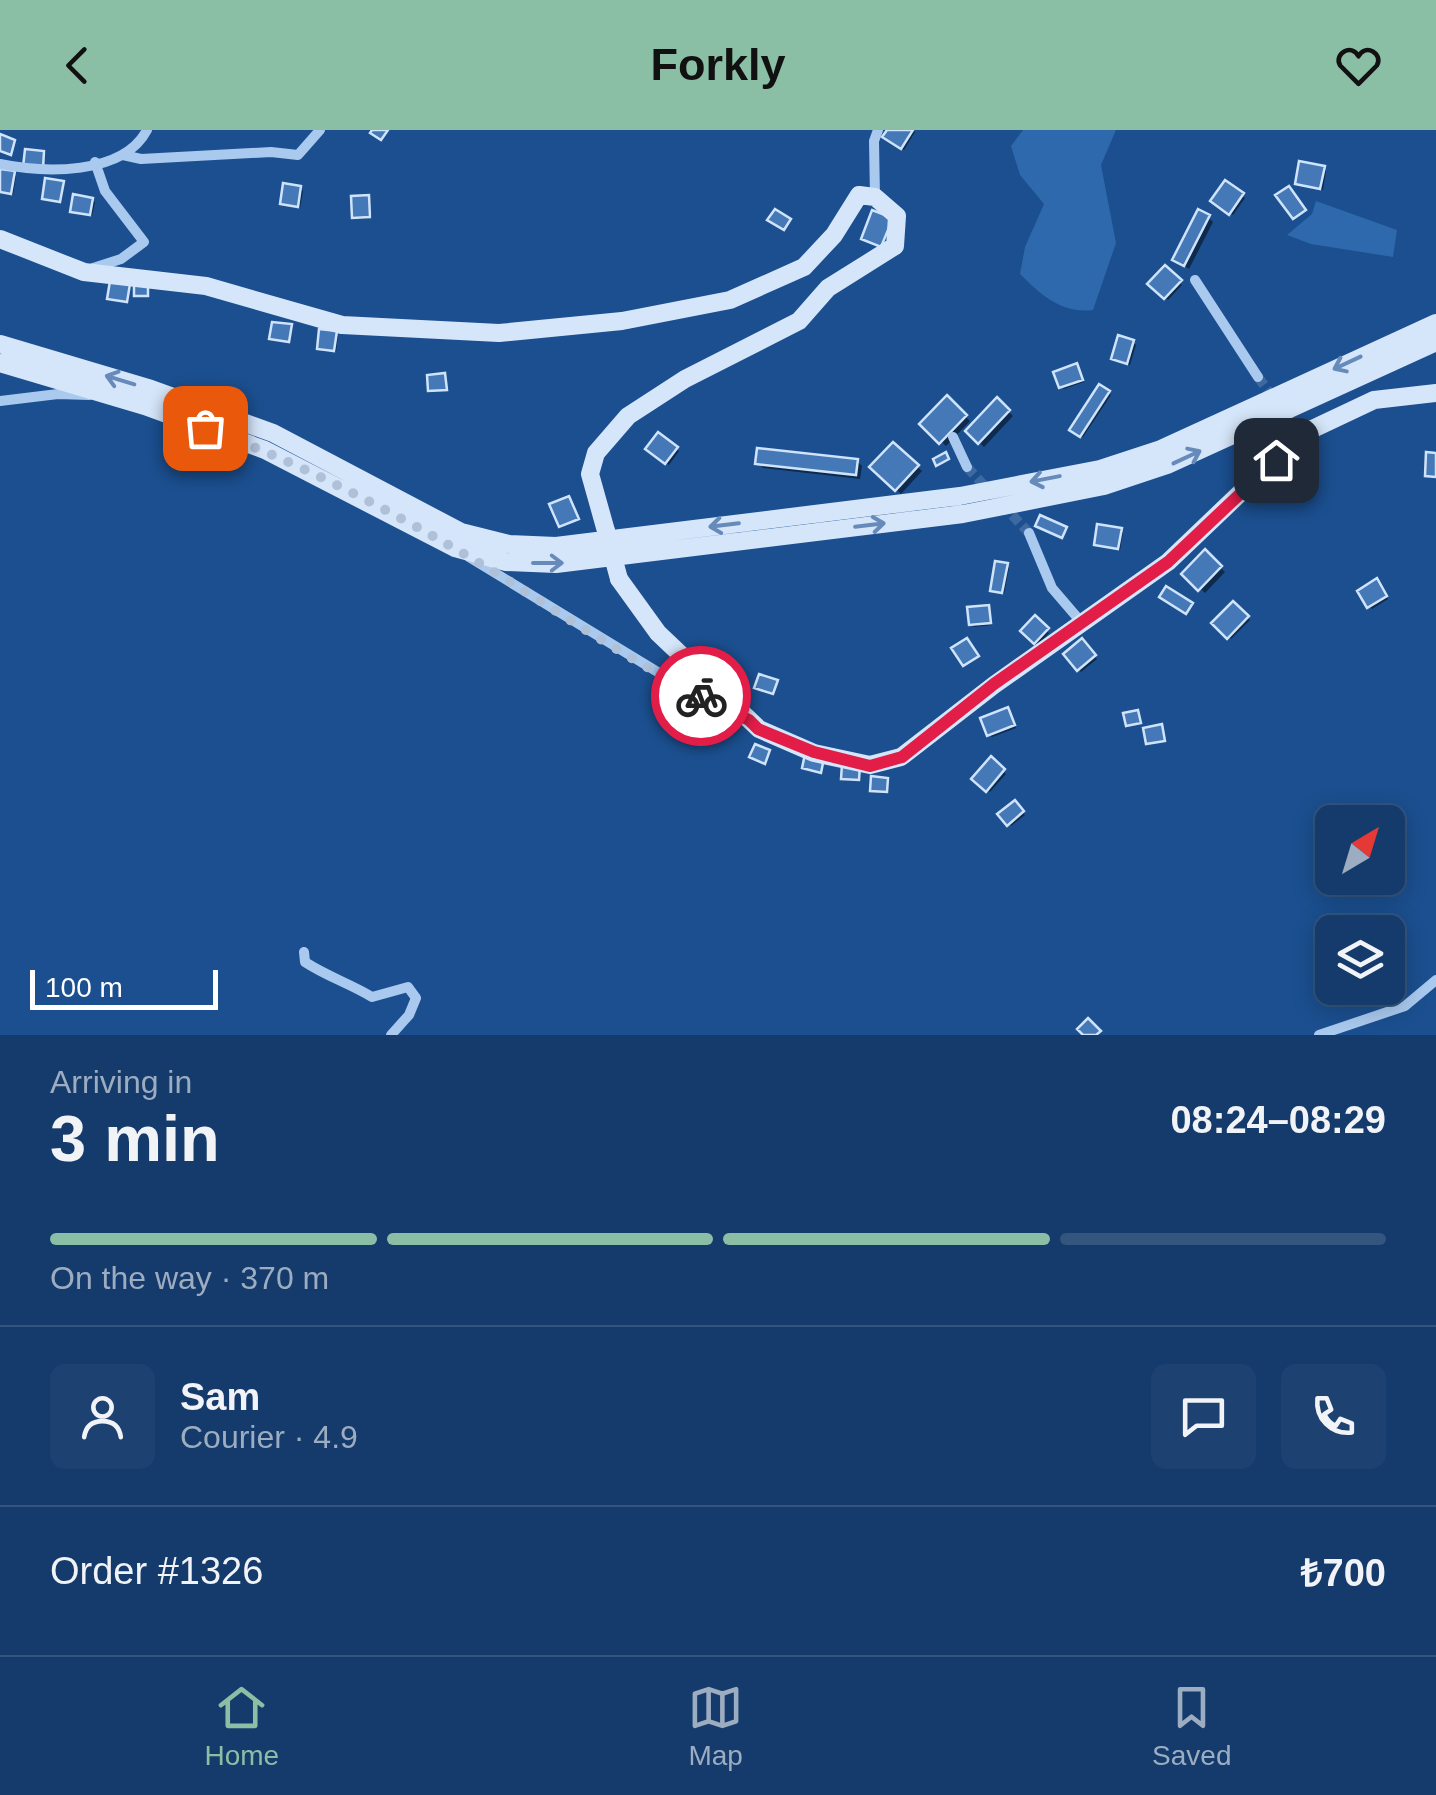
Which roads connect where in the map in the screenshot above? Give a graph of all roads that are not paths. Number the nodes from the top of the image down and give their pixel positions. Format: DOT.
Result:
graph roads {
  1 [pos="146,130"];
  2 [pos="320,130"];
  3 [pos="878,130"];
  4 [pos="122,155"];
  5 [pos="96,162"];
  6 [pos="0,164"];
  7 [pos="875,197"];
  8 [pos="0,239"];
  9 [pos="84,272"];
  10 [pos="1194,280"];
  11 [pos="1436,323"];
  12 [pos="1436,342"];
  13 [pos="0,344"];
  14 [pos="0,362"];
  15 [pos="1258,377"];
  16 [pos="1436,392"];
  17 [pos="111,396"];
  18 [pos="0,401"];
  19 [pos="953,437"];
  20 [pos="967,467"];
  21 [pos="1029,534"];
  22 [pos="452,546"];
  23 [pos="1082,623"];
  24 [pos="749,720"];
  25 [pos="304,952"];
  26 [pos="1436,980"];
  27 [pos="390,1035"];
  28 [pos="1319,1035"];
  1 -- 4 [label="street"];
  2 -- 4 [label="street"];
  3 -- 7 [label="street"];
  4 -- 5 [label="street"];
  5 -- 6 [label="street"];
  5 -- 9 [label="street"];
  7 -- 9 [label="main road"];
  7 -- 24 [label="main road, bridge"];
  8 -- 9 [label="main road"];
  10 -- 15 [label="street"];
  11 -- 13 [label="main road, one-way"];
  22 -- 12 [label="main road, one-way"];
  14 -- 17 [label="main road"];
  16 -- 23 [label="main road"];
  17 -- 18 [label="street"];
  17 -- 22 [label="main road"];
  19 -- 20 [label="street"];
  21 -- 23 [label="street"];
  22 -- 24 [label="street"];
  23 -- 24 [label="main road"];
  25 -- 27 [label="street"];
  26 -- 28 [label="street"];
}
